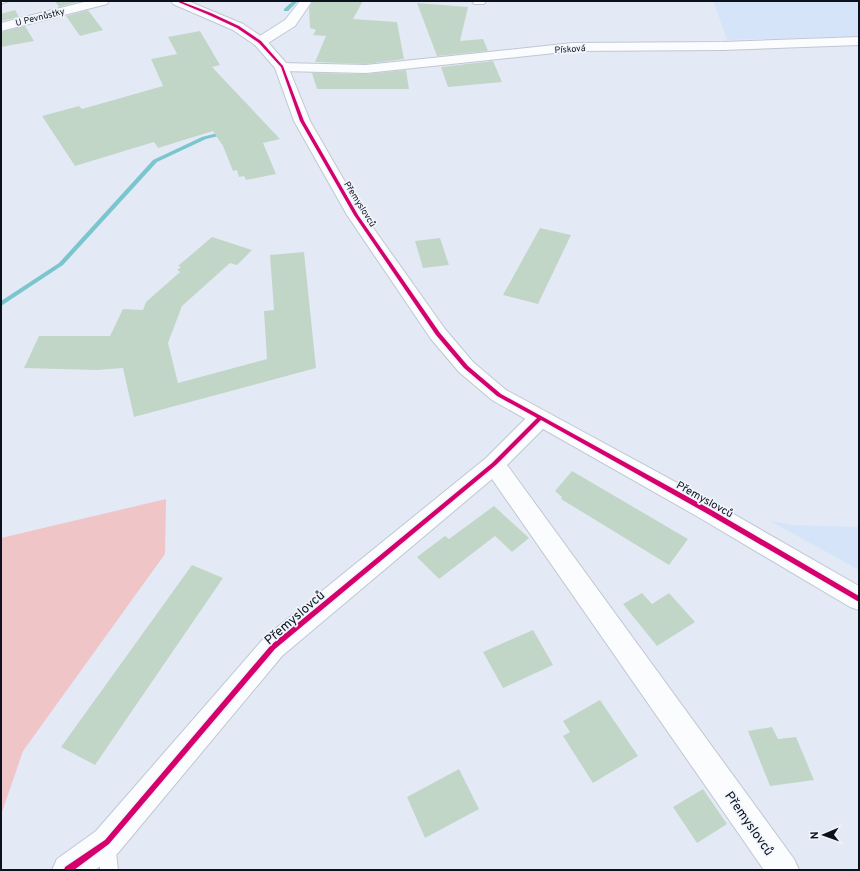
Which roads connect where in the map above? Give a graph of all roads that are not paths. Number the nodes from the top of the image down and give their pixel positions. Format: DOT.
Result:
graph roads {
  1 [pos="5,1"];
  2 [pos="103,1"];
  3 [pos="177,1"];
  4 [pos="306,1"];
  5 [pos="1,2"];
  6 [pos="1,27"];
  7 [pos="859,41"];
  8 [pos="260,42"];
  9 [pos="282,68"];
  10 [pos="539,419"];
  11 [pos="494,464"];
  12 [pos="859,599"];
  13 [pos="107,842"];
  14 [pos="68,870"];
  15 [pos="109,870"];
  16 [pos="783,870"];
  1 -- 5 [label="lane"];
  2 -- 6 [label="street, U Pevnůstky"];
  3 -- 8 [label="street, Přemyslovců"];
  4 -- 8 [label="street"];
  7 -- 9 [label="street, Písková"];
  8 -- 9 [label="street, Přemyslovců"];
  9 -- 10 [label="street, Přemyslovců"];
  10 -- 11 [label="street, Přemyslovců"];
  10 -- 12 [label="street, Přemyslovců"];
  11 -- 13 [label="street, Přemyslovců"];
  11 -- 16 [label="street, Přemyslovců"];
  13 -- 14 [label="street, Přemyslovců"];
  13 -- 15 [label="lane"];
}
